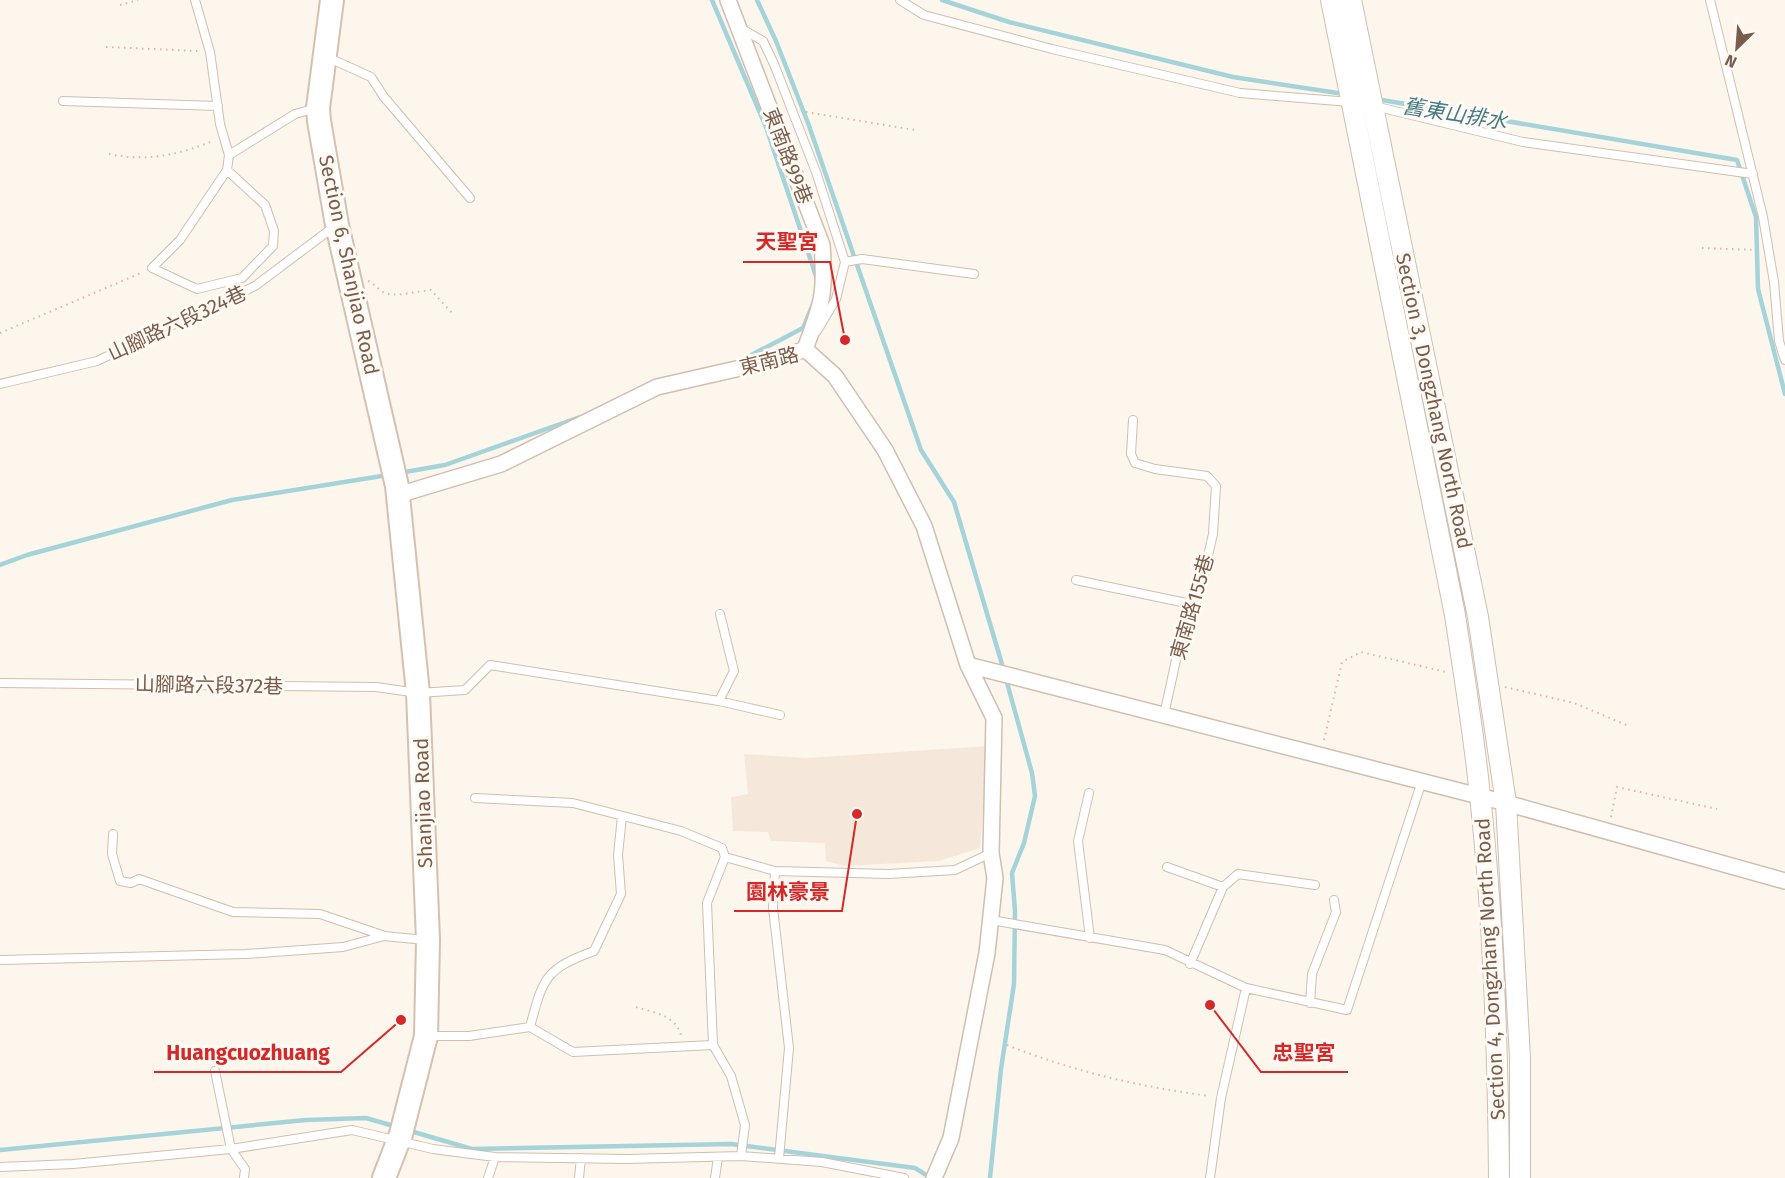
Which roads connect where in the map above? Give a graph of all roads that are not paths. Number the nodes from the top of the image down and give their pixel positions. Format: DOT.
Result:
graph roads {
  1 [pos="195,0"];
  2 [pos="332,0"];
  3 [pos="728,0"];
  4 [pos="900,0"];
  5 [pos="1331,0"];
  6 [pos="1351,0"];
  7 [pos="1710,0"];
  8 [pos="738,27"];
  9 [pos="325,56"];
  10 [pos="63,101"];
  11 [pos="1353,102"];
  12 [pos="218,106"];
  13 [pos="1374,106"];
  14 [pos="318,108"];
  15 [pos="229,155"];
  16 [pos="228,170"];
  17 [pos="1753,174"];
  18 [pos="470,198"];
  19 [pos="337,225"];
  20 [pos="845,262"];
  21 [pos="974,274"];
  22 [pos="805,349"];
  23 [pos="1785,360"];
  24 [pos="0,384"];
  25 [pos="1133,420"];
  26 [pos="397,491"];
  27 [pos="1076,580"];
  28 [pos="1191,604"];
  29 [pos="720,614"];
  30 [pos="968,665"];
  31 [pos="0,683"];
  32 [pos="418,693"];
  33 [pos="719,701"];
  34 [pos="780,715"];
  35 [pos="1164,715"];
  36 [pos="1422,781"];
  37 [pos="1089,793"];
  38 [pos="1480,796"];
  39 [pos="475,798"];
  40 [pos="1506,803"];
  41 [pos="622,816"];
  42 [pos="113,834"];
  43 [pos="991,853"];
  44 [pos="725,857"];
  45 [pos="1167,867"];
  46 [pos="775,871"];
  47 [pos="1785,881"];
  48 [pos="1315,885"];
  49 [pos="1223,887"];
  50 [pos="1334,900"];
  51 [pos="991,920"];
  52 [pos="384,936"];
  53 [pos="1090,938"];
  54 [pos="428,940"];
  55 [pos="0,960"];
  56 [pos="1190,964"];
  57 [pos="1246,988"];
  58 [pos="1310,1003"];
  59 [pos="530,1027"];
  60 [pos="426,1036"];
  61 [pos="713,1045"];
  62 [pos="215,1071"];
  63 [pos="402,1131"];
  64 [pos="231,1149"];
  65 [pos="741,1156"];
  66 [pos="495,1157"];
  67 [pos="718,1157"];
  68 [pos="581,1158"];
  69 [pos="779,1158"];
  70 [pos="0,1167"];
  71 [pos="935,1176"];
  72 [pos="244,1178"];
  73 [pos="384,1178"];
  74 [pos="488,1178"];
  75 [pos="579,1178"];
  76 [pos="715,1178"];
  77 [pos="904,1178"];
  78 [pos="1210,1178"];
  79 [pos="1499,1178"];
  80 [pos="1520,1178"];
  1 -- 12 [label="lane"];
  2 -- 9 [label="main road, Section 6, Shanjiao Road"];
  3 -- 8 [label="street, 東南路99巷"];
  4 -- 11 [label="lane"];
  5 -- 11 [label="street, Section 3, Dongzhang North Road"];
  6 -- 13 [label="street, Section 3, Dongzhang North Road"];
  7 -- 17 [label="lane"];
  8 -- 20 [label="lane"];
  8 -- 22 [label="street, 東南路99巷"];
  9 -- 14 [label="main road, Section 6, Shanjiao Road"];
  9 -- 18 [label="lane"];
  10 -- 12 [label="lane"];
  11 -- 13 [label="lane"];
  11 -- 38 [label="street, Section 3, Dongzhang North Road"];
  12 -- 15 [label="lane"];
  13 -- 17 [label="lane"];
  13 -- 40 [label="street, Section 3, Dongzhang North Road"];
  14 -- 15 [label="lane"];
  14 -- 19 [label="main road, Section 6, Shanjiao Road"];
  15 -- 16 [label="lane"];
  16 -- 16 [label="lane"];
  17 -- 23 [label="lane"];
  19 -- 24 [label="lane, 山腳路六段324巷"];
  19 -- 26 [label="main road, Section 6, Shanjiao Road"];
  20 -- 21 [label="lane"];
  20 -- 22 [label="lane"];
  22 -- 26 [label="street, 東南路"];
  22 -- 30 [label="street, 東南路"];
  25 -- 28 [label="lane, 東南路155巷"];
  26 -- 32 [label="main road, Shanjiao Road"];
  27 -- 28 [label="lane"];
  28 -- 35 [label="lane, 東南路155巷"];
  29 -- 33 [label="lane"];
  30 -- 35 [label="street"];
  30 -- 43 [label="street, 東南路"];
  31 -- 32 [label="lane, 山腳路六段372巷"];
  32 -- 33 [label="lane, 山腳路六段372巷"];
  32 -- 54 [label="main road, Shanjiao Road"];
  33 -- 34 [label="lane"];
  35 -- 36 [label="street"];
  36 -- 38 [label="street"];
  36 -- 58 [label="lane"];
  37 -- 53 [label="lane"];
  38 -- 40 [label="street"];
  38 -- 79 [label="street, Section 4, Dongzhang North Road"];
  39 -- 41 [label="lane"];
  40 -- 47 [label="street"];
  40 -- 80 [label="street, Section 4, Dongzhang North Road"];
  41 -- 44 [label="lane"];
  41 -- 59 [label="lane"];
  42 -- 52 [label="lane"];
  43 -- 46 [label="lane"];
  43 -- 51 [label="street, 東南路"];
  44 -- 46 [label="lane"];
  44 -- 61 [label="lane"];
  45 -- 49 [label="lane"];
  46 -- 69 [label="lane"];
  48 -- 49 [label="lane"];
  49 -- 56 [label="lane"];
  50 -- 58 [label="lane"];
  51 -- 53 [label="lane"];
  51 -- 71 [label="street, 東南路"];
  52 -- 54 [label="lane"];
  52 -- 55 [label="lane"];
  53 -- 56 [label="lane"];
  54 -- 60 [label="main road, Shanjiao Road"];
  56 -- 57 [label="lane"];
  57 -- 58 [label="lane"];
  57 -- 78 [label="lane"];
  59 -- 60 [label="lane"];
  59 -- 61 [label="lane"];
  60 -- 63 [label="main road, Shanjiao Road"];
  61 -- 65 [label="lane"];
  62 -- 64 [label="lane"];
  63 -- 64 [label="lane"];
  63 -- 66 [label="lane"];
  63 -- 73 [label="main road, Shanjiao Road"];
  64 -- 70 [label="lane"];
  64 -- 72 [label="lane"];
  65 -- 67 [label="lane"];
  65 -- 69 [label="lane"];
  66 -- 68 [label="lane"];
  66 -- 74 [label="lane"];
  67 -- 68 [label="lane"];
  67 -- 76 [label="lane"];
  68 -- 75 [label="lane"];
  69 -- 77 [label="lane"];
}
